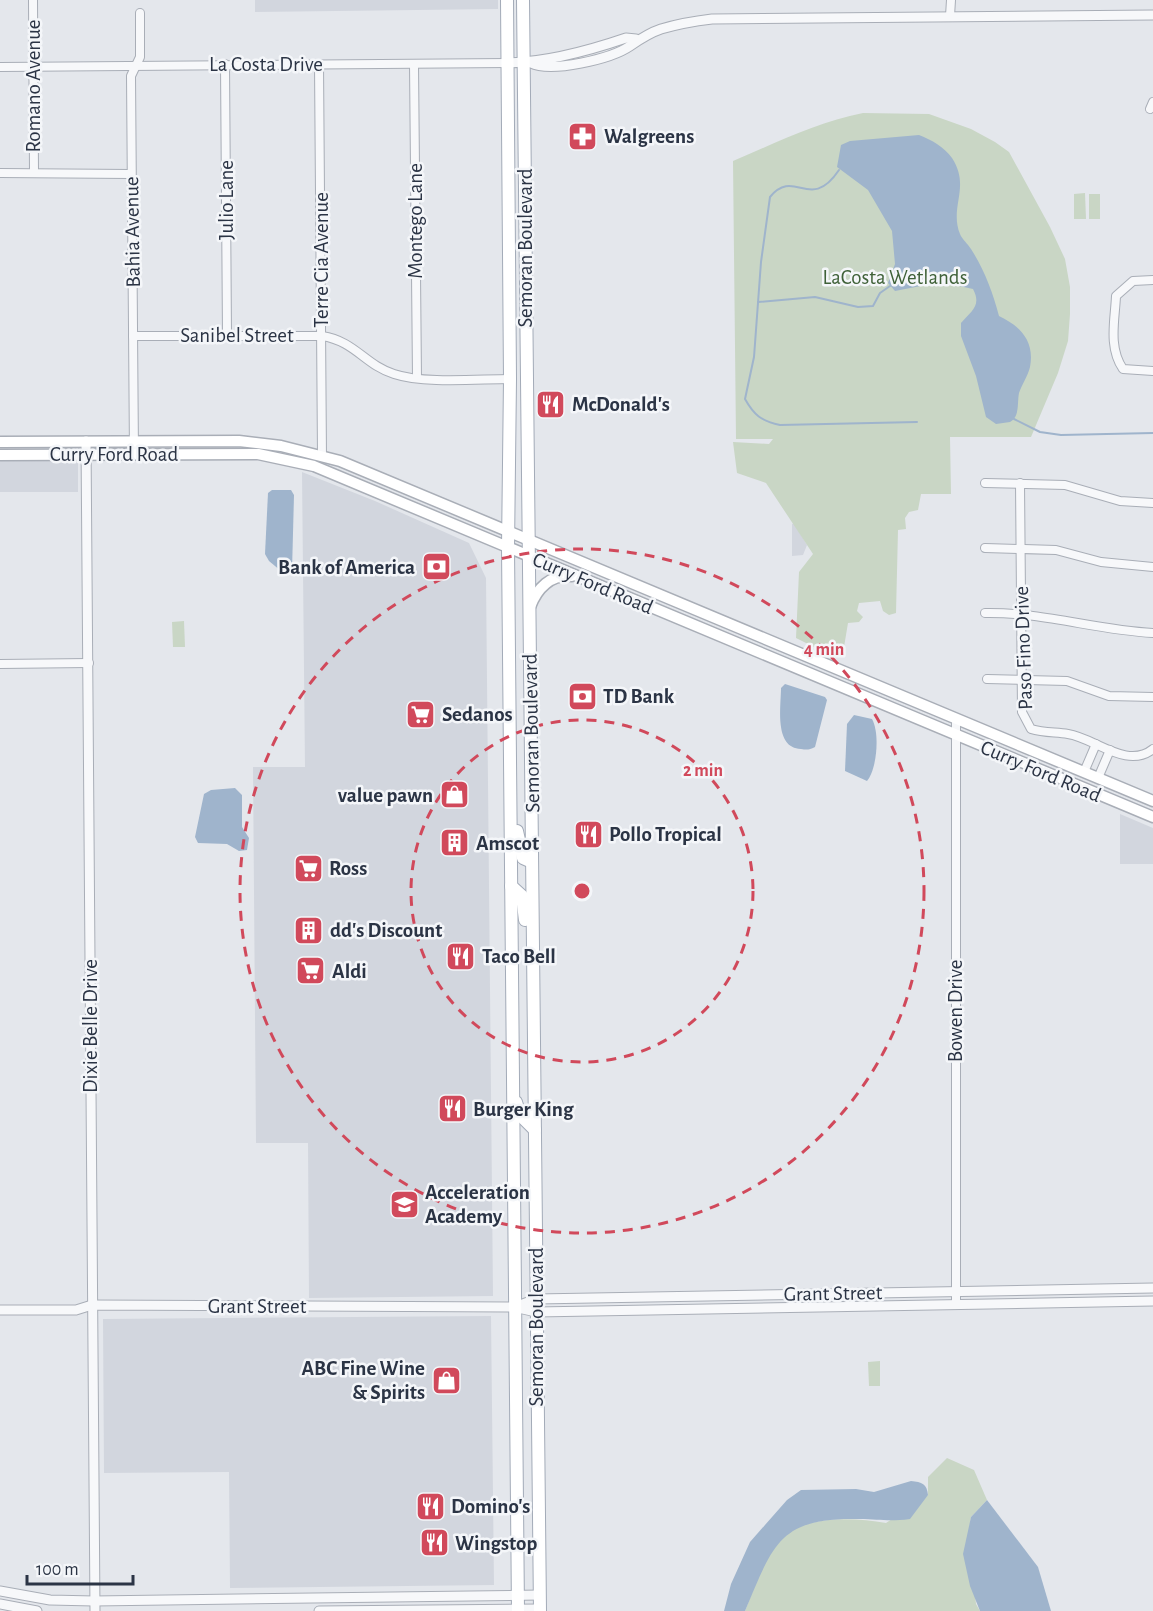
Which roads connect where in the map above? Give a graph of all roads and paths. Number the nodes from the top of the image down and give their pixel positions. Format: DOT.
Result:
graph roads {
  1 [pos="33,0"];
  2 [pos="507,0"];
  3 [pos="523,0"];
  4 [pos="951,0"];
  5 [pos="140,13"];
  6 [pos="1153,15"];
  7 [pos="950,16"];
  8 [pos="636,39"];
  9 [pos="596,48"];
  10 [pos="587,61"];
  11 [pos="508,63"];
  12 [pos="527,63"];
  13 [pos="225,64"];
  14 [pos="320,64"];
  15 [pos="414,64"];
  16 [pos="136,66"];
  17 [pos="0,67"];
  18 [pos="33,67"];
  19 [pos="34,172"];
  20 [pos="0,173"];
  21 [pos="131,174"];
  22 [pos="1153,280"];
  23 [pos="227,335"];
  24 [pos="133,336"];
  25 [pos="322,336"];
  26 [pos="1151,371"];
  27 [pos="417,378"];
  28 [pos="510,379"];
  29 [pos="86,441"];
  30 [pos="133,441"];
  31 [pos="5,442"];
  32 [pos="5,454"];
  33 [pos="86,454"];
  34 [pos="134,454"];
  35 [pos="258,454"];
  36 [pos="322,456"];
  37 [pos="985,483"];
  38 [pos="1020,483"];
  39 [pos="1153,503"];
  40 [pos="508,531"];
  41 [pos="528,539"];
  42 [pos="508,548"];
  43 [pos="985,548"];
  44 [pos="1021,548"];
  45 [pos="528,556"];
  46 [pos="1153,567"];
  47 [pos="578,577"];
  48 [pos="530,607"];
  49 [pos="1021,612"];
  50 [pos="985,613"];
  51 [pos="674,617"];
  52 [pos="1153,633"];
  53 [pos="767,639"];
  54 [pos="765,655"];
  55 [pos="89,663"];
  56 [pos="0,664"];
  57 [pos="849,673"];
  58 [pos="987,679"];
  59 [pos="1021,679"];
  60 [pos="1153,697"];
  61 [pos="956,719"];
  62 [pos="956,735"];
  63 [pos="1096,744"];
  64 [pos="1110,750"];
  65 [pos="1153,751"];
  66 [pos="1017,760"];
  67 [pos="1084,772"];
  68 [pos="1098,778"];
  69 [pos="1095,793"];
  70 [pos="1153,801"];
  71 [pos="1153,807"];
  72 [pos="510,816"];
  73 [pos="1153,817"];
  74 [pos="532,862"];
  75 [pos="511,886"];
  76 [pos="534,1018"];
  77 [pos="513,1093"];
  78 [pos="535,1130"];
  79 [pos="1153,1288"];
  80 [pos="1044,1290"];
  81 [pos="956,1291"];
  82 [pos="849,1293"];
  83 [pos="868,1293"];
  84 [pos="752,1294"];
  85 [pos="666,1296"];
  86 [pos="536,1299"];
  87 [pos="1153,1301"];
  88 [pos="1039,1303"];
  89 [pos="1050,1303"];
  90 [pos="956,1304"];
  91 [pos="92,1305"];
  92 [pos="849,1306"];
  93 [pos="868,1306"];
  94 [pos="514,1307"];
  95 [pos="752,1308"];
  96 [pos="667,1309"];
  97 [pos="0,1310"];
  98 [pos="536,1312"];
  99 [pos="0,1591"];
  100 [pos="540,1595"];
  101 [pos="518,1596"];
  102 [pos="94,1601"];
  103 [pos="0,1604"];
  104 [pos="518,1610"];
  105 [pos="540,1610"];
  106 [pos="37,1611"];
  107 [pos="95,1611"];
  108 [pos="319,1611"];
  1 -- 18 [label="street, Romano Avenue"];
  2 -- 11 [label="main road, Semoran Boulevard"];
  3 -- 12 [label="main road, Semoran Boulevard"];
  4 -- 7 [label="street"];
  5 -- 16 [label="street, Bahia Avenue"];
  6 -- 7 [label="street, La Costa Drive"];
  7 -- 8 [label="street, La Costa Drive"];
  8 -- 9 [label="street, La Costa Drive"];
  8 -- 10 [label="street, La Costa Drive"];
  9 -- 10 [label="street"];
  9 -- 12 [label="street, La Costa Drive"];
  10 -- 12 [label="street, La Costa Drive"];
  11 -- 12 [label="street, La Costa Drive"];
  11 -- 15 [label="street, La Costa Drive"];
  11 -- 28 [label="main road, Semoran Boulevard"];
  12 -- 41 [label="main road, Semoran Boulevard"];
  13 -- 14 [label="street, La Costa Drive"];
  13 -- 16 [label="street, La Costa Drive"];
  13 -- 23 [label="street, Julio Lane"];
  14 -- 15 [label="street, La Costa Drive"];
  14 -- 25 [label="street, Terre Cia Avenue"];
  15 -- 27 [label="street, Montego Lane"];
  16 -- 18 [label="street, La Costa Drive"];
  16 -- 21 [label="street, Bahia Avenue"];
  17 -- 18 [label="street, La Costa Drive"];
  18 -- 19 [label="street, Romano Avenue"];
  19 -- 20 [label="street"];
  19 -- 21 [label="street"];
  21 -- 24 [label="street, Bahia Avenue"];
  22 -- 26 [label="street"];
  23 -- 24 [label="street, Sanibel Street"];
  23 -- 25 [label="street, Sanibel Street"];
  24 -- 30 [label="street, Bahia Avenue"];
  25 -- 27 [label="street, Sanibel Street"];
  25 -- 36 [label="street, Terre Cia Avenue"];
  27 -- 28 [label="street, Sanibel Street"];
  28 -- 40 [label="main road, Semoran Boulevard"];
  29 -- 30 [label="main road, Curry Ford Road"];
  29 -- 31 [label="main road, Curry Ford Road"];
  29 -- 33 [label="street, Dixie Belle Drive"];
  30 -- 34 [label="street, Bahia Avenue"];
  30 -- 36 [label="main road, Curry Ford Road"];
  31 -- 32 [label="street, Curry Ford Road"];
  32 -- 33 [label="main road, Curry Ford Road"];
  33 -- 34 [label="main road, Curry Ford Road"];
  33 -- 55 [label="street, Dixie Belle Drive"];
  34 -- 35 [label="main road, Curry Ford Road"];
  35 -- 36 [label="main road"];
  35 -- 42 [label="main road, Curry Ford Road"];
  36 -- 40 [label="main road, Curry Ford Road"];
  37 -- 38 [label="street"];
  38 -- 39 [label="street"];
  38 -- 44 [label="street, Paso Fino Drive"];
  40 -- 41 [label="main road, Curry Ford Road"];
  40 -- 42 [label="main road, Semoran Boulevard"];
  41 -- 45 [label="main road, Semoran Boulevard"];
  41 -- 53 [label="main road, Curry Ford Road"];
  42 -- 45 [label="main road, Curry Ford Road"];
  42 -- 72 [label="main road, Semoran Boulevard"];
  43 -- 44 [label="street"];
  44 -- 46 [label="street"];
  44 -- 49 [label="street, Paso Fino Drive"];
  45 -- 47 [label="main road, Curry Ford Road"];
  45 -- 48 [label="main road, Semoran Boulevard"];
  47 -- 48 [label="main road"];
  47 -- 51 [label="main road, Curry Ford Road"];
  48 -- 74 [label="main road, Semoran Boulevard"];
  49 -- 50 [label="street"];
  49 -- 52 [label="street"];
  49 -- 59 [label="street, Paso Fino Drive"];
  51 -- 53 [label="main road"];
  51 -- 54 [label="main road, Curry Ford Road"];
  53 -- 57 [label="main road, Curry Ford Road"];
  54 -- 57 [label="main road"];
  54 -- 62 [label="main road, Curry Ford Road"];
  55 -- 56 [label="street"];
  55 -- 91 [label="street, Dixie Belle Drive"];
  57 -- 61 [label="main road, Curry Ford Road"];
  58 -- 59 [label="street"];
  59 -- 60 [label="street"];
  59 -- 63 [label="street, Paso Fino Drive"];
  61 -- 62 [label="street, Bowen Drive"];
  61 -- 67 [label="main road, Curry Ford Road"];
  62 -- 66 [label="main road, Curry Ford Road"];
  62 -- 81 [label="street, Bowen Drive"];
  63 -- 64 [label="street, Paso Fino Drive"];
  63 -- 67 [label="street"];
  64 -- 65 [label="street, Paso Fino Drive"];
  64 -- 68 [label="street"];
  66 -- 68 [label="main road"];
  66 -- 69 [label="main road, Curry Ford Road"];
  67 -- 68 [label="main road, Curry Ford Road"];
  68 -- 70 [label="main road, Curry Ford Road"];
  69 -- 71 [label="main road"];
  69 -- 73 [label="main road, Curry Ford Road"];
  72 -- 74 [label="main road"];
  72 -- 75 [label="main road, Semoran Boulevard"];
  74 -- 76 [label="main road, Semoran Boulevard"];
  75 -- 76 [label="main road"];
  75 -- 77 [label="main road, Semoran Boulevard"];
  76 -- 78 [label="main road, Semoran Boulevard"];
  77 -- 78 [label="main road"];
  77 -- 94 [label="main road, Semoran Boulevard"];
  78 -- 86 [label="main road, Semoran Boulevard"];
  79 -- 80 [label="street, Grant Street"];
  80 -- 81 [label="street, Grant Street"];
  80 -- 88 [label="street"];
  80 -- 89 [label="street"];
  81 -- 83 [label="street, Grant Street"];
  81 -- 90 [label="street, Bowen Drive"];
  82 -- 83 [label="street, Grant Street"];
  82 -- 84 [label="street, Grant Street"];
  82 -- 92 [label="street"];
  83 -- 93 [label="street"];
  84 -- 85 [label="street, Grant Street"];
  84 -- 95 [label="street"];
  85 -- 86 [label="street, Grant Street"];
  85 -- 96 [label="street"];
  86 -- 94 [label="street, Grant Street"];
  86 -- 98 [label="main road, Semoran Boulevard"];
  87 -- 89 [label="street, Grant Street"];
  88 -- 89 [label="street, Grant Street"];
  88 -- 90 [label="street, Grant Street"];
  90 -- 93 [label="street, Grant Street"];
  91 -- 94 [label="street, Grant Street"];
  91 -- 97 [label="street, Grant Street"];
  91 -- 102 [label="street, Dixie Belle Drive"];
  92 -- 93 [label="street, Grant Street"];
  92 -- 95 [label="street, Grant Street"];
  94 -- 98 [label="street, Grant Street"];
  94 -- 101 [label="main road, Semoran Boulevard"];
  95 -- 96 [label="street, Grant Street"];
  96 -- 98 [label="street, Grant Street"];
  98 -- 100 [label="main road, Semoran Boulevard"];
  99 -- 102 [label="street"];
  100 -- 101 [label="street"];
  100 -- 105 [label="main road, Semoran Boulevard"];
  101 -- 102 [label="street"];
  101 -- 104 [label="main road, Semoran Boulevard"];
  102 -- 107 [label="street, Dixie Belle Drive"];
  103 -- 106 [label="street"];
  104 -- 105 [label="street"];
  104 -- 108 [label="street"];
}
